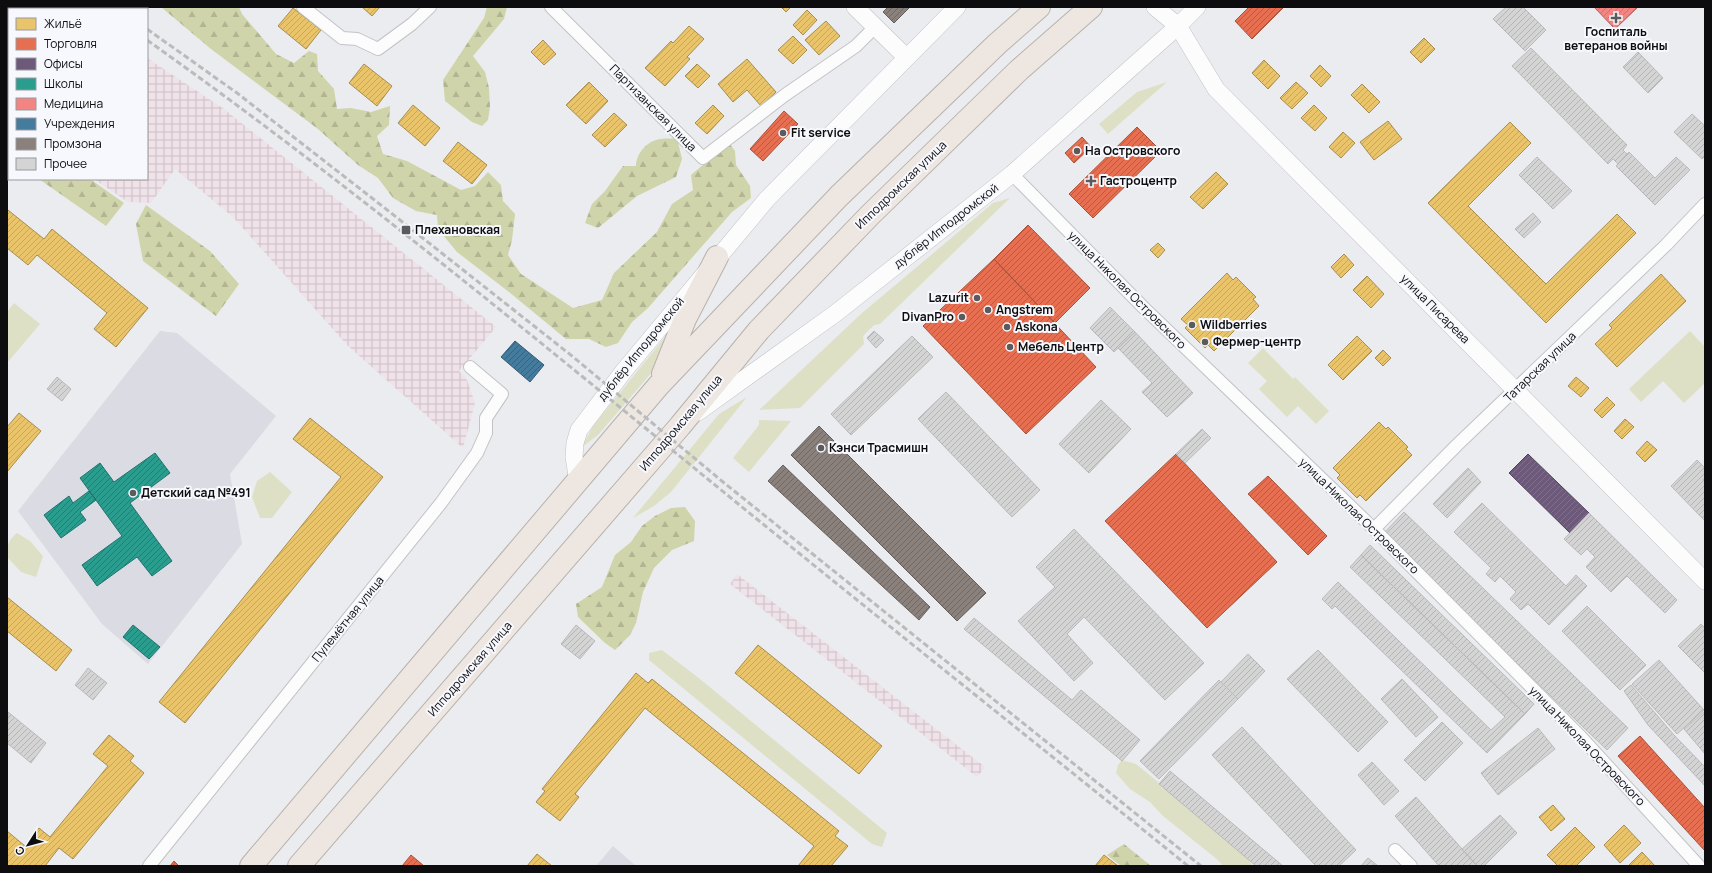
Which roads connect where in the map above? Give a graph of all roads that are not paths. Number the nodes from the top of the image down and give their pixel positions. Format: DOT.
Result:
graph roads {
  1 [pos="303,7"];
  2 [pos="430,7"];
  3 [pos="551,7"];
  4 [pos="855,7"];
  5 [pos="957,7"];
  6 [pos="1039,7"];
  7 [pos="1091,7"];
  8 [pos="1155,7"];
  9 [pos="1182,7"];
  10 [pos="1197,7"];
  11 [pos="1178,26"];
  12 [pos="875,27"];
  13 [pos="906,57"];
  14 [pos="1012,174"];
  15 [pos="1705,204"];
  16 [pos="717,258"];
  17 [pos="470,367"];
  18 [pos="659,385"];
  19 [pos="1515,390"];
  20 [pos="680,426"];
  21 [pos="578,481"];
  22 [pos="1374,529"];
  23 [pos="1705,581"];
  24 [pos="1395,850"];
  25 [pos="149,866"];
  26 [pos="251,866"];
  27 [pos="299,866"];
  28 [pos="1411,866"];
  29 [pos="1699,866"];
  1 -- 2 [label="street"];
  3 -- 12 [label="street, Партизанская улица"];
  4 -- 12 [label="street"];
  5 -- 13 [label="street, дублёр Ипподромской"];
  6 -- 18 [label="highway"];
  7 -- 20 [label="highway, Ипподромская улица"];
  8 -- 11 [label="street, улица Писарева"];
  9 -- 11 [label="street"];
  10 -- 11 [label="street, дублёр Ипподромской"];
  11 -- 14 [label="street, дублёр Ипподромской"];
  11 -- 19 [label="street, улица Писарева"];
  12 -- 13 [label="street"];
  13 -- 16 [label="street, дублёр Ипподромской"];
  14 -- 20 [label="street, дублёр Ипподромской"];
  14 -- 22 [label="street, улица Николая Островского"];
  15 -- 19 [label="street, Татарская улица"];
  16 -- 18 [label="highway"];
  16 -- 21 [label="street, дублёр Ипподромской"];
  17 -- 25 [label="street, Пулемётная улица"];
  18 -- 21 [label="highway"];
  19 -- 22 [label="street, Татарская улица"];
  19 -- 23 [label="street, улица Писарева"];
  20 -- 27 [label="highway, Ипподромская улица"];
  21 -- 26 [label="highway"];
  22 -- 29 [label="street, улица Николая Островского"];
  24 -- 28 [label="street"];
}
